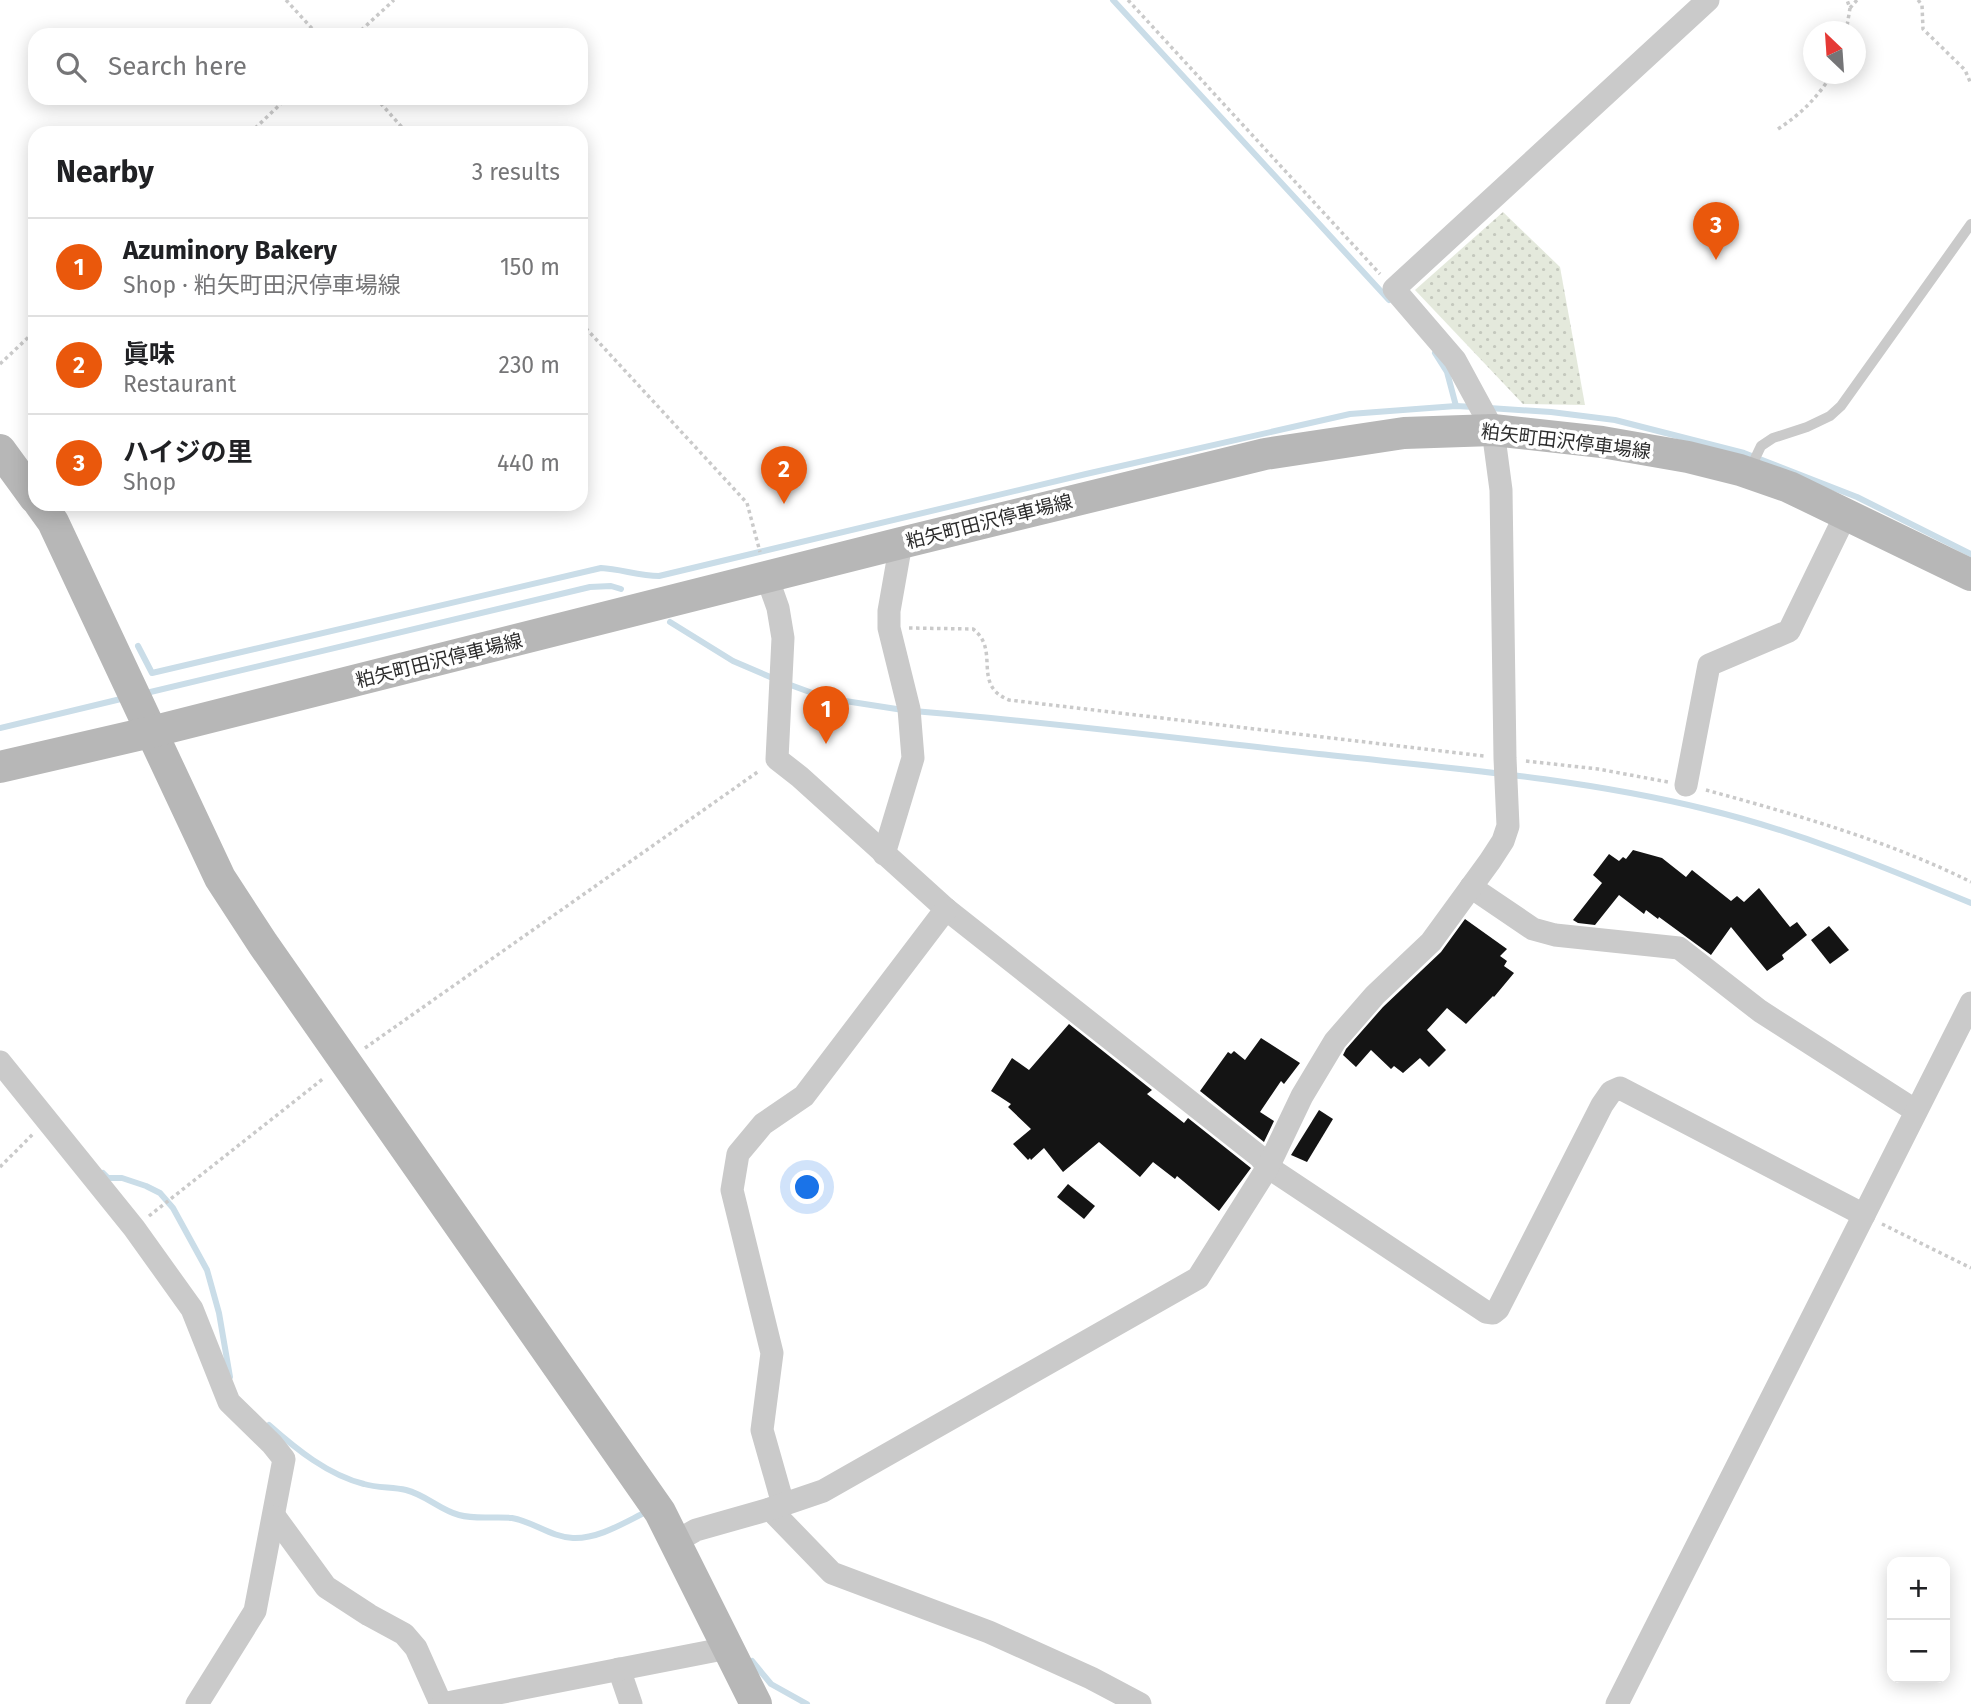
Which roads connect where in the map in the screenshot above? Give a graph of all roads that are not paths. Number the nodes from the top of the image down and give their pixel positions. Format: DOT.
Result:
graph roads {
  1 [pos="1709,0"];
  2 [pos="1971,224"];
  3 [pos="1493,430"];
  4 [pos="0,450"];
  5 [pos="1748,473"];
  6 [pos="28,488"];
  7 [pos="45,511"];
  8 [pos="1846,514"];
  9 [pos="901,543"];
  10 [pos="1971,575"];
  11 [pos="767,577"];
  12 [pos="146,722"];
  13 [pos="0,767"];
  14 [pos="1686,785"];
  15 [pos="884,854"];
  16 [pos="1471,887"];
  17 [pos="946,909"];
  18 [pos="1971,1003"];
  19 [pos="0,1062"];
  20 [pos="1916,1111"];
  21 [pos="1268,1167"];
  22 [pos="1864,1215"];
  23 [pos="777,1507"];
  24 [pos="275,1517"];
  25 [pos="685,1536"];
  26 [pos="728,1648"];
  27 [pos="619,1669"];
  28 [pos="197,1704"];
  29 [pos="441,1704"];
  30 [pos="631,1704"];
  31 [pos="756,1704"];
  32 [pos="1140,1704"];
  33 [pos="1617,1704"];
  1 -- 3 [label="street"];
  2 -- 5 [label="lane"];
  3 -- 5 [label="main road, 粕矢町田沢停車場線"];
  3 -- 9 [label="main road, 粕矢町田沢停車場線"];
  3 -- 16 [label="street"];
  4 -- 6 [label="main road"];
  5 -- 8 [label="main road, 粕矢町田沢停車場線"];
  7 -- 12 [label="main road"];
  8 -- 10 [label="main road, 粕矢町田沢停車場線"];
  8 -- 14 [label="street"];
  9 -- 11 [label="main road, 粕矢町田沢停車場線"];
  9 -- 15 [label="street"];
  11 -- 12 [label="main road, 粕矢町田沢停車場線"];
  11 -- 15 [label="street"];
  12 -- 13 [label="main road, 粕矢町田沢停車場線"];
  12 -- 25 [label="main road"];
  15 -- 17 [label="street"];
  16 -- 20 [label="street"];
  16 -- 21 [label="street"];
  17 -- 21 [label="street"];
  17 -- 23 [label="street"];
  18 -- 20 [label="street"];
  19 -- 24 [label="street"];
  20 -- 22 [label="street"];
  21 -- 22 [label="street"];
  21 -- 23 [label="street"];
  22 -- 33 [label="street"];
  23 -- 25 [label="street"];
  23 -- 32 [label="street"];
  24 -- 28 [label="street"];
  24 -- 29 [label="street"];
  25 -- 26 [label="main road"];
  26 -- 27 [label="street"];
  26 -- 31 [label="main road"];
  27 -- 29 [label="street"];
  27 -- 30 [label="street"];
}
